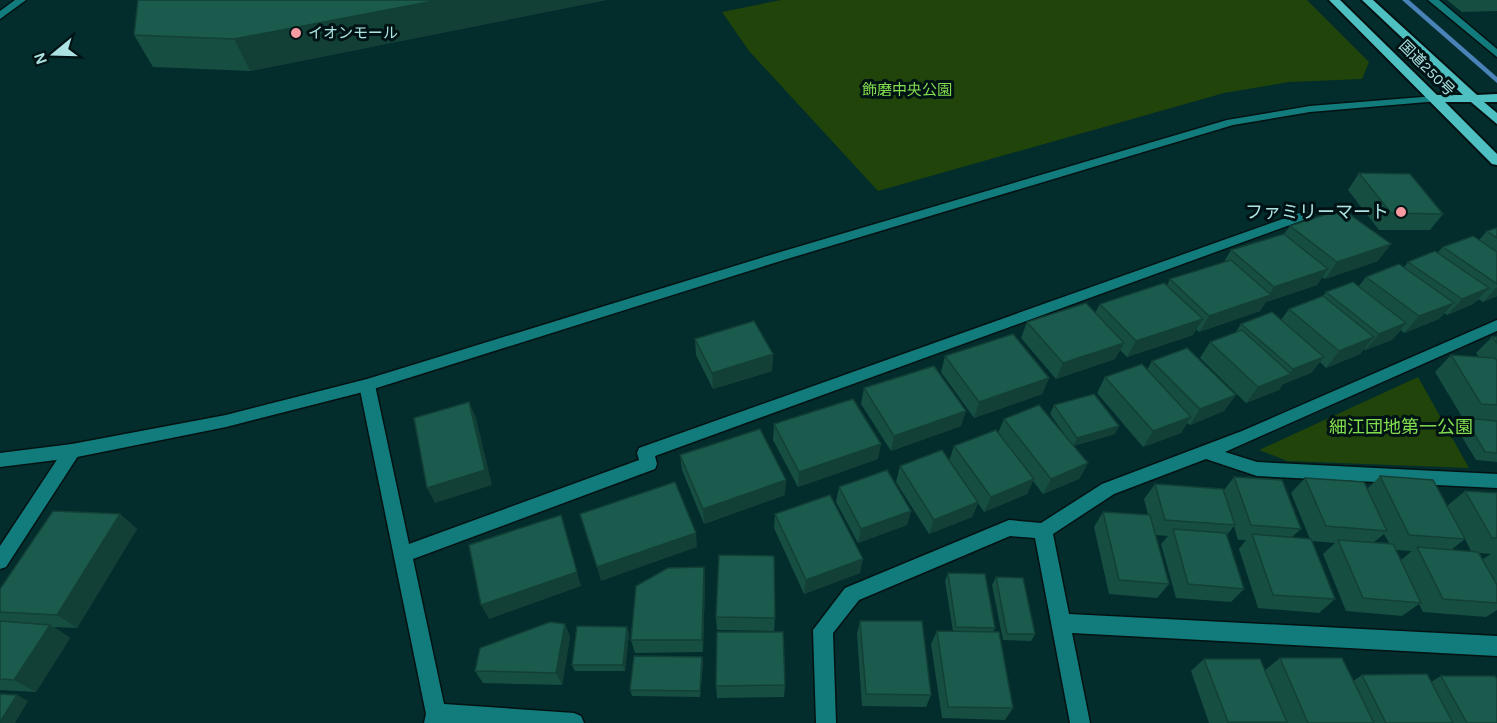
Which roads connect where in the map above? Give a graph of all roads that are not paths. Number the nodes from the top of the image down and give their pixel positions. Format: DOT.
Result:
graph roads {
  1 [pos="21,0"];
  2 [pos="1334,0"];
  3 [pos="1367,0"];
  4 [pos="1433,0"];
  5 [pos="0,16"];
  6 [pos="1497,54"];
  7 [pos="1497,98"];
  8 [pos="1435,99"];
  9 [pos="1473,99"];
  10 [pos="1497,120"];
  11 [pos="1497,160"];
  12 [pos="1305,215"];
  13 [pos="1497,325"];
  14 [pos="367,385"];
  15 [pos="72,451"];
  16 [pos="1206,452"];
  17 [pos="0,460"];
  18 [pos="1497,481"];
  19 [pos="1042,531"];
  20 [pos="402,555"];
  21 [pos="0,561"];
  22 [pos="1061,623"];
  23 [pos="1497,646"];
  24 [pos="435,719"];
  25 [pos="574,723"];
  26 [pos="826,723"];
  27 [pos="1080,723"];
  1 -- 5 [label="street"];
  2 -- 8 [label="highway, 国道250号"];
  3 -- 9 [label="highway, 国道250号"];
  4 -- 6 [label="street"];
  7 -- 9 [label="highway"];
  8 -- 9 [label="highway"];
  8 -- 11 [label="highway, 国道250号"];
  8 -- 14 [label="street"];
  9 -- 10 [label="highway, 国道250号"];
  12 -- 20 [label="street"];
  13 -- 16 [label="street"];
  14 -- 15 [label="street"];
  14 -- 20 [label="street"];
  15 -- 17 [label="street"];
  15 -- 21 [label="street"];
  16 -- 18 [label="street"];
  16 -- 19 [label="street"];
  19 -- 22 [label="street"];
  19 -- 26 [label="street"];
  20 -- 24 [label="street"];
  22 -- 23 [label="street"];
  22 -- 27 [label="street"];
  24 -- 25 [label="street"];
}
